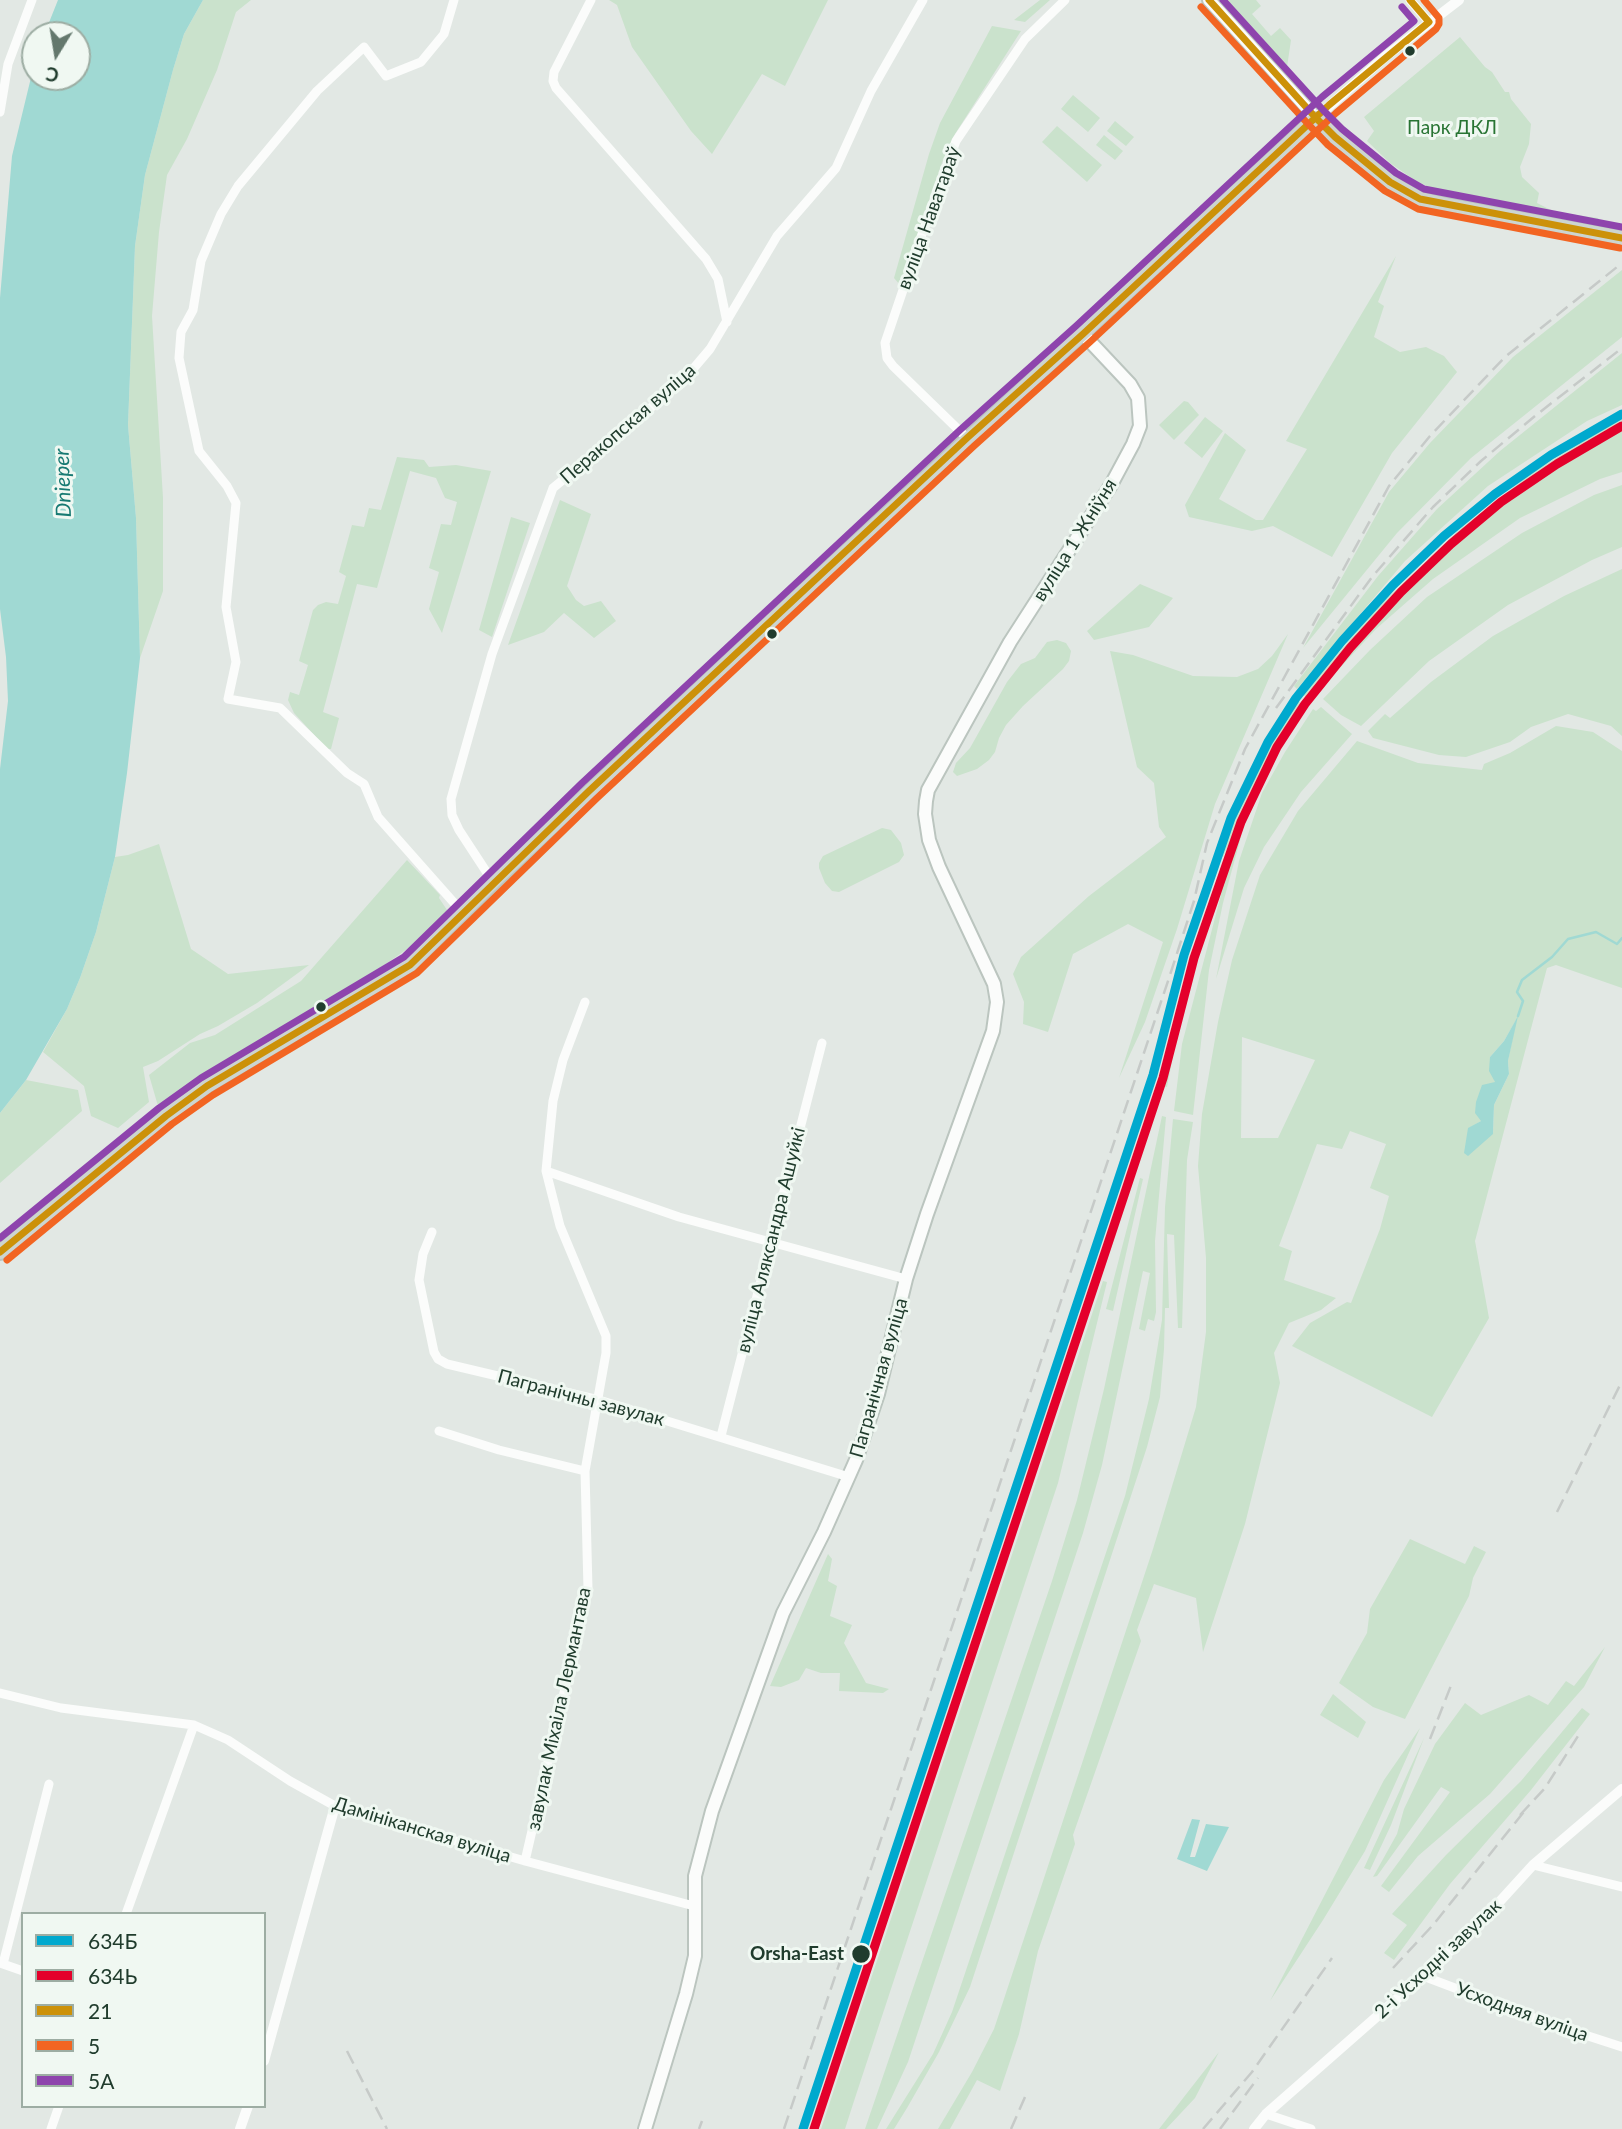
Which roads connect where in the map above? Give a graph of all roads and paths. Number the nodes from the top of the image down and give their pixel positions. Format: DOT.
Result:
graph roads {
  1 [pos="32,0"];
  2 [pos="454,0"];
  3 [pos="591,0"];
  4 [pos="923,0"];
  5 [pos="1065,0"];
  6 [pos="1209,0"];
  7 [pos="1410,0"];
  8 [pos="1458,0"];
  9 [pos="1429,22"];
  10 [pos="0,112"];
  11 [pos="1316,118"];
  12 [pos="1622,238"];
  13 [pos="727,322"];
  14 [pos="1083,334"];
  15 [pos="967,438"];
  16 [pos="949,750"];
  17 [pos="493,882"];
  18 [pos="463,913"];
  19 [pos="585,1002"];
  20 [pos="822,1044"];
  21 [pos="546,1171"];
  22 [pos="432,1232"];
  23 [pos="772,1241"];
  24 [pos="0,1252"];
  25 [pos="906,1279"];
  26 [pos="599,1400"];
  27 [pos="439,1431"];
  28 [pos="721,1436"];
  29 [pos="585,1471"];
  30 [pos="849,1477"];
  31 [pos="0,1693"];
  32 [pos="194,1725"];
  33 [pos="49,1784"];
  34 [pos="1622,1789"];
  35 [pos="335,1806"];
  36 [pos="525,1861"];
  37 [pos="1533,1865"];
  38 [pos="1622,1886"];
  39 [pos="694,1906"];
  40 [pos="128,1912"];
  41 [pos="2,1963"];
  42 [pos="21,1970"];
  43 [pos="1423,1976"];
  44 [pos="1622,2047"];
  45 [pos="266,2053"];
  46 [pos="58,2108"];
  47 [pos="247,2108"];
  48 [pos="1266,2114"];
  49 [pos="51,2129"];
  50 [pos="240,2129"];
  51 [pos="645,2129"];
  52 [pos="1254,2129"];
  53 [pos="1311,2129"];
  1 -- 10 [label="street"];
  2 -- 18 [label="street"];
  3 -- 13 [label="street"];
  4 -- 13 [label="street, Перакопская вуліца"];
  5 -- 15 [label="street, вуліца Наватараў"];
  6 -- 11 [label="main road"];
  7 -- 9 [label="street"];
  8 -- 9 [label="street"];
  9 -- 11 [label="street"];
  11 -- 12 [label="main road"];
  11 -- 14 [label="main road"];
  13 -- 17 [label="street, Перакопская вуліца"];
  14 -- 15 [label="main road"];
  14 -- 16 [label="main road, вуліца 1 Жніўня"];
  15 -- 17 [label="main road"];
  16 -- 25 [label="main road, Пагранічная вуліца"];
  17 -- 18 [label="main road"];
  18 -- 24 [label="main road"];
  19 -- 21 [label="street, завулак Міхаіла Лермантава"];
  20 -- 23 [label="street, вуліца Аляксандра Ашуйкі"];
  21 -- 23 [label="street"];
  21 -- 26 [label="street, завулак Міхаіла Лермантава"];
  22 -- 26 [label="street, Пагранічны завулак"];
  23 -- 25 [label="street"];
  23 -- 28 [label="street, вуліца Аляксандра Ашуйкі"];
  25 -- 30 [label="main road, Пагранічная вуліца"];
  26 -- 28 [label="street, Пагранічны завулак"];
  26 -- 29 [label="street, завулак Міхаіла Лермантава"];
  27 -- 29 [label="street"];
  28 -- 30 [label="street, Пагранічны завулак"];
  29 -- 36 [label="street, завулак Міхаіла Лермантава"];
  30 -- 39 [label="main road, Пагранічная вуліца"];
  31 -- 32 [label="street, Дамініканская вуліца"];
  32 -- 35 [label="street, Дамініканская вуліца"];
  32 -- 40 [label="street"];
  33 -- 41 [label="street"];
  34 -- 37 [label="street, 2-і Усходні завулак"];
  35 -- 36 [label="street, Дамініканская вуліца"];
  35 -- 45 [label="street"];
  36 -- 39 [label="street, Дамініканская вуліца"];
  37 -- 38 [label="street"];
  37 -- 43 [label="street, 2-і Усходні завулак"];
  39 -- 51 [label="main road, Пагранічная вуліца"];
  41 -- 42 [label="street"];
  43 -- 44 [label="street, Усходняя вуліца"];
  43 -- 48 [label="street, 2-і Усходні завулак"];
  46 -- 49 [label="street"];
  47 -- 50 [label="street"];
  48 -- 52 [label="street, 2-і Усходні завулак"];
  48 -- 53 [label="street"];
}
